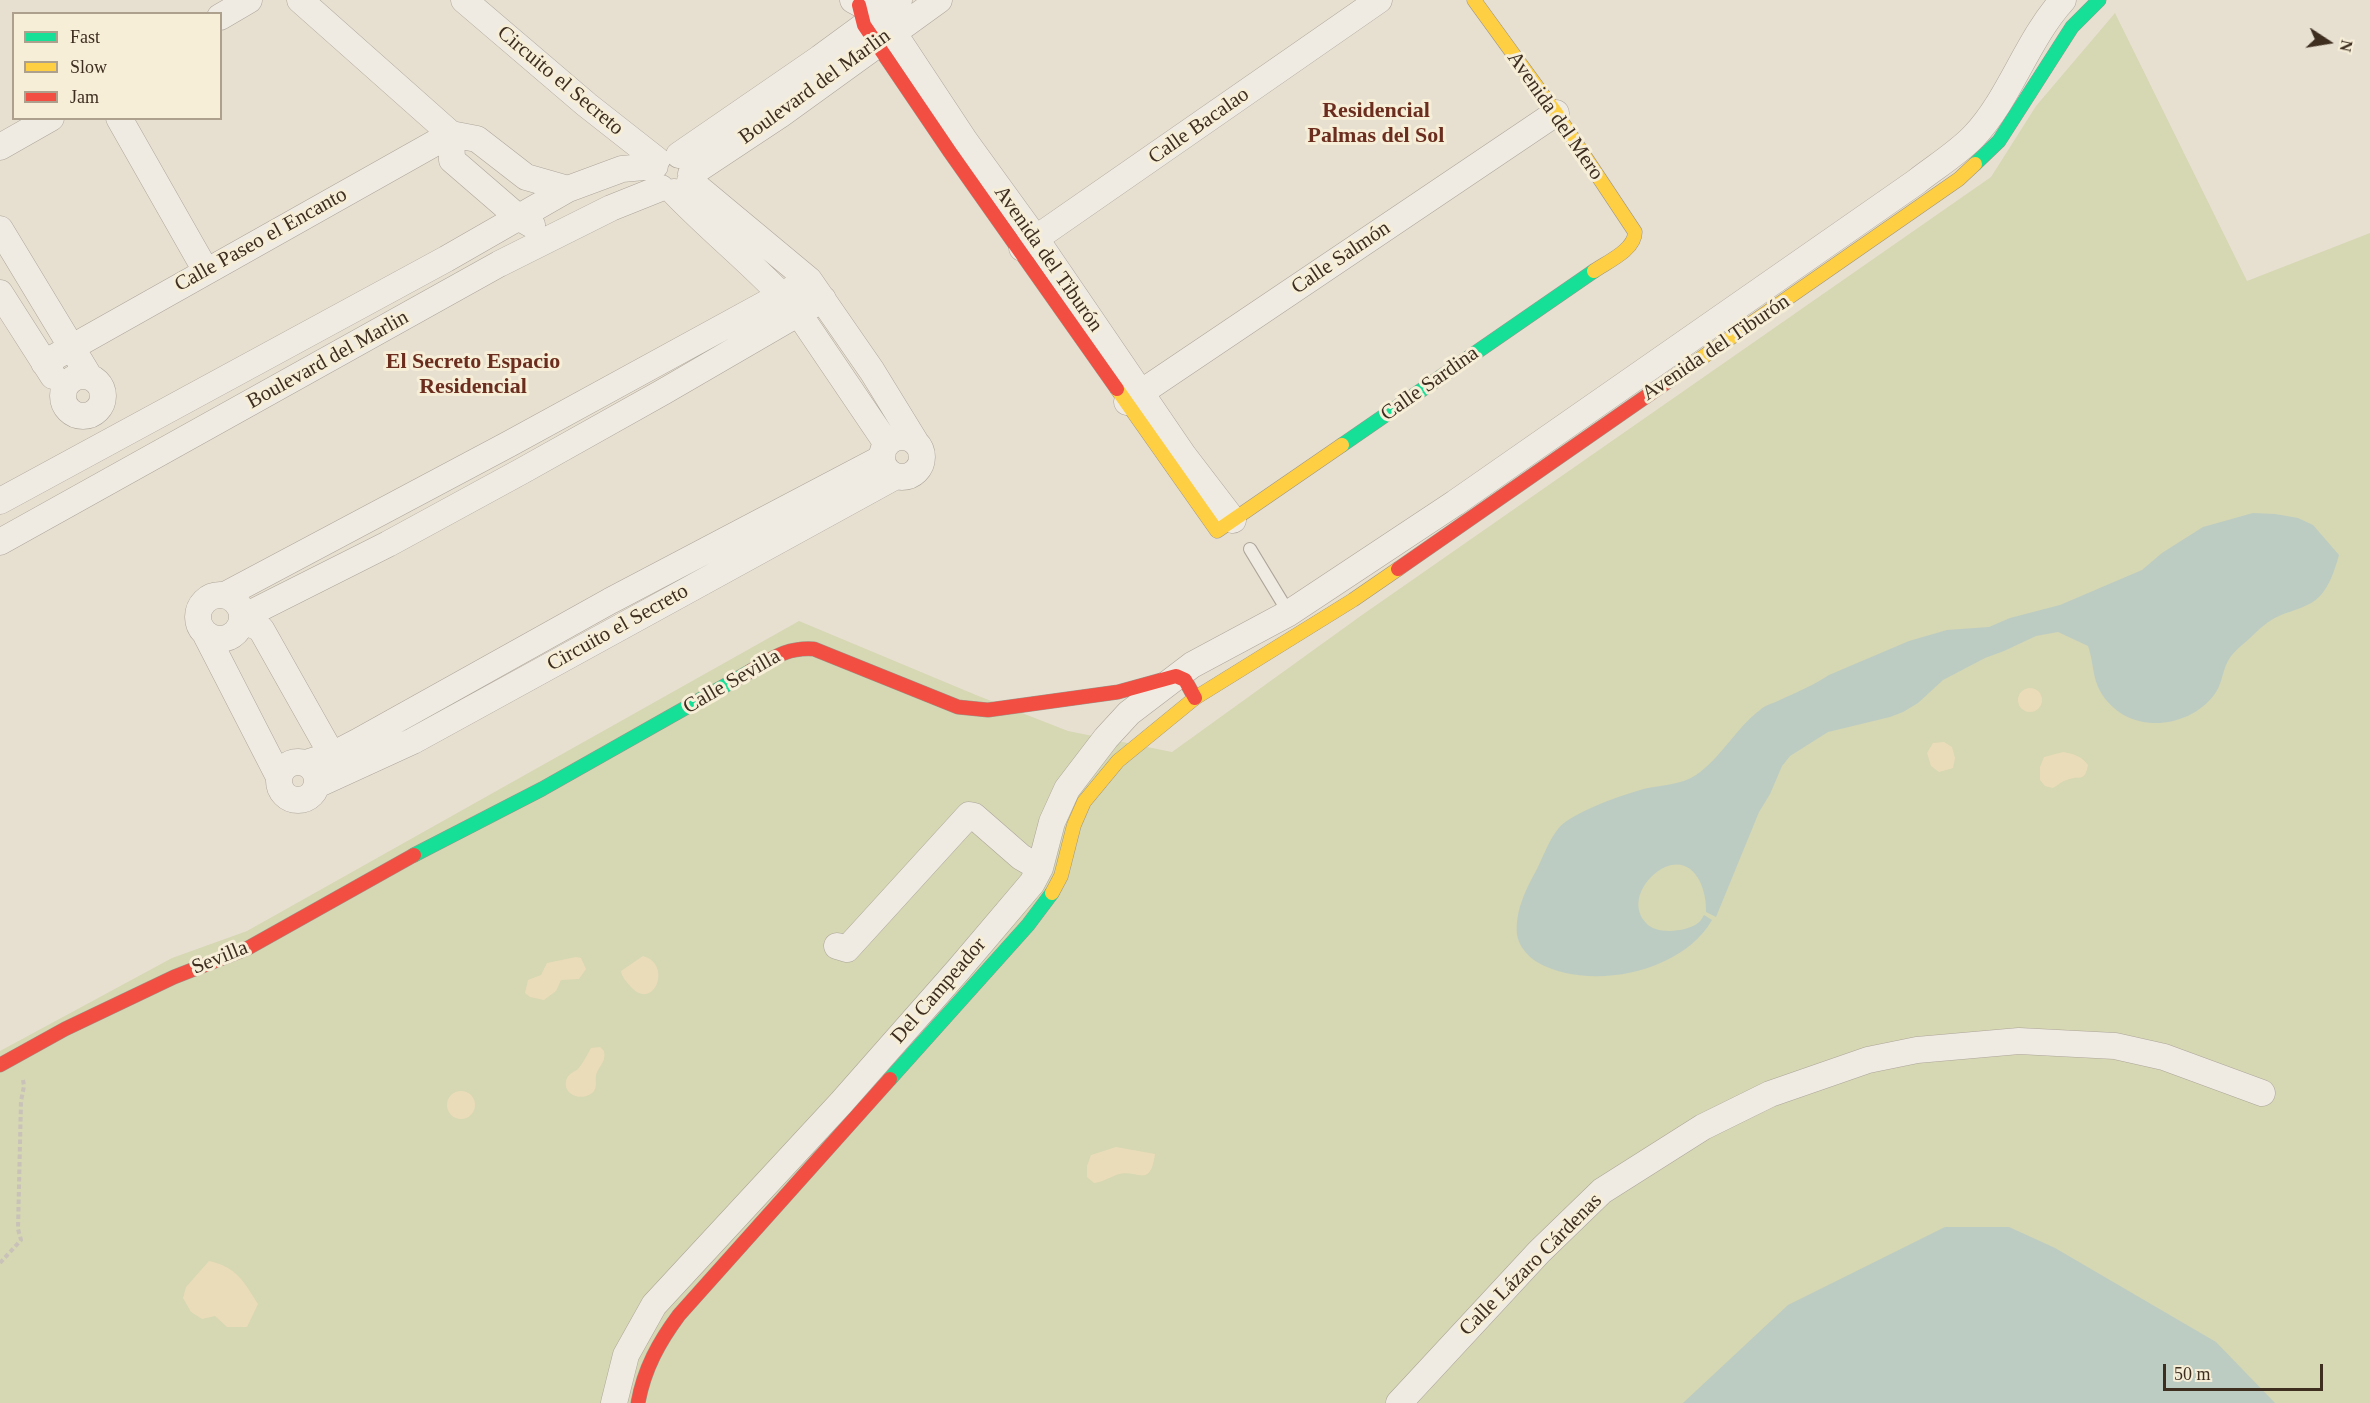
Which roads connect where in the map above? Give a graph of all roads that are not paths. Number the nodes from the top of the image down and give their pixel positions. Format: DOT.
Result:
graph roads {
  1 [pos="249,0"];
  2 [pos="300,0"];
  3 [pos="464,0"];
  4 [pos="939,0"];
  5 [pos="1379,0"];
  6 [pos="1474,0"];
  7 [pos="2063,0"];
  8 [pos="2099,0"];
  9 [pos="222,16"];
  10 [pos="875,17"];
  11 [pos="1556,113"];
  12 [pos="47,120"];
  13 [pos="120,120"];
  14 [pos="451,134"];
  15 [pos="0,147"];
  16 [pos="672,174"];
  17 [pos="568,189"];
  18 [pos="518,217"];
  19 [pos="0,230"];
  20 [pos="1635,232"];
  21 [pos="561,233"];
  22 [pos="1848,242"];
  23 [pos="1028,244"];
  24 [pos="206,271"];
  25 [pos="816,289"];
  26 [pos="0,293"];
  27 [pos="791,305"];
  28 [pos="72,346"];
  29 [pos="44,363"];
  30 [pos="89,376"];
  31 [pos="63,390"];
  32 [pos="1134,398"];
  33 [pos="114,438"];
  34 [pos="915,441"];
  35 [pos="509,444"];
  36 [pos="888,459"];
  37 [pos="129,471"];
  38 [pos="522,471"];
  39 [pos="0,501"];
  40 [pos="1225,525"];
  41 [pos="0,542"];
  42 [pos="1250,549"];
  43 [pos="225,595"];
  44 [pos="610,601"];
  45 [pos="243,619"];
  46 [pos="1295,622"];
  47 [pos="622,625"];
  48 [pos="206,636"];
  49 [pos="1176,676"];
  50 [pos="1195,698"];
  51 [pos="1124,702"];
  52 [pos="1154,729"];
  53 [pos="324,770"];
  54 [pos="279,777"];
  55 [pos="436,842"];
  56 [pos="1040,868"];
  57 [pos="837,946"];
  58 [pos="925,1025"];
  59 [pos="6,1062"];
  60 [pos="2262,1093"];
  61 [pos="719,1254"];
  62 [pos="614,1403"];
  63 [pos="638,1403"];
  64 [pos="1400,1403"];
  1 -- 9 [label="street"];
  2 -- 14 [label="street"];
  3 -- 16 [label="street, Circuito el Secreto"];
  4 -- 10 [label="street, Boulevard del Marlin"];
  5 -- 23 [label="street, Calle Bacalao"];
  6 -- 11 [label="street, Avenida del Mero"];
  7 -- 22 [label="street, Avenida del Tiburón"];
  8 -- 22 [label="street, Avenida del Tiburón"];
  10 -- 16 [label="street, Boulevard del Marlin"];
  10 -- 23 [label="street, Avenida del Tiburón"];
  11 -- 20 [label="street, Avenida del Mero"];
  11 -- 32 [label="street, Calle Salmón"];
  12 -- 15 [label="street"];
  13 -- 24 [label="street"];
  14 -- 17 [label="street"];
  14 -- 18 [label="street"];
  14 -- 24 [label="street, Calle Paseo el Encanto"];
  16 -- 17 [label="street, Boulevard del Marlin"];
  16 -- 21 [label="street, Boulevard del Marlin"];
  16 -- 25 [label="street, Circuito el Secreto"];
  16 -- 27 [label="street, Circuito el Secreto"];
  17 -- 18 [label="street, Boulevard del Marlin"];
  18 -- 21 [label="street"];
  18 -- 33 [label="street, Boulevard del Marlin"];
  19 -- 28 [label="street"];
  20 -- 40 [label="street, Calle Sardina"];
  21 -- 37 [label="street, Boulevard del Marlin"];
  22 -- 46 [label="street, Avenida del Tiburón"];
  23 -- 32 [label="street, Avenida del Tiburón"];
  24 -- 28 [label="street, Calle Paseo el Encanto"];
  25 -- 27 [label="street"];
  25 -- 34 [label="street, Circuito el Secreto"];
  26 -- 29 [label="street"];
  27 -- 35 [label="street"];
  27 -- 36 [label="street, Circuito el Secreto"];
  27 -- 38 [label="street"];
  28 -- 29 [label="street, Calle Paseo el Encanto"];
  28 -- 30 [label="street"];
  29 -- 31 [label="street"];
  30 -- 31 [label="street"];
  30 -- 31 [label="street"];
  32 -- 40 [label="street, Avenida del Tiburón"];
  33 -- 37 [label="street"];
  33 -- 39 [label="street, Boulevard del Marlin"];
  34 -- 36 [label="street"];
  34 -- 36 [label="street"];
  35 -- 38 [label="street"];
  35 -- 43 [label="street"];
  36 -- 44 [label="street, Circuito el Secreto"];
  36 -- 47 [label="street, Circuito el Secreto"];
  37 -- 41 [label="street, Boulevard del Marlin"];
  38 -- 45 [label="street"];
  42 -- 46 [label="lane"];
  43 -- 45 [label="street"];
  43 -- 48 [label="street"];
  44 -- 47 [label="street"];
  44 -- 53 [label="street, Circuito el Secreto"];
  45 -- 48 [label="street"];
  45 -- 53 [label="street"];
  46 -- 49 [label="street, Del Campeador"];
  46 -- 50 [label="street, Del Campeador"];
  47 -- 53 [label="street, Circuito el Secreto"];
  48 -- 54 [label="street"];
  49 -- 50 [label="street"];
  49 -- 51 [label="street, Del Campeador"];
  50 -- 52 [label="street, Del Campeador"];
  51 -- 52 [label="street"];
  51 -- 55 [label="street, Calle Sevilla"];
  51 -- 56 [label="street, Del Campeador"];
  52 -- 58 [label="street, Del Campeador"];
  53 -- 54 [label="street"];
  53 -- 54 [label="street"];
  55 -- 59 [label="street, Sevilla"];
  56 -- 57 [label="street"];
  56 -- 58 [label="street, Del Campeador"];
  58 -- 61 [label="street, Del Campeador"];
  60 -- 64 [label="street, Calle Lázaro Cárdenas"];
  61 -- 62 [label="street, Del Campeador"];
  61 -- 63 [label="street, Del Campeador"];
}
